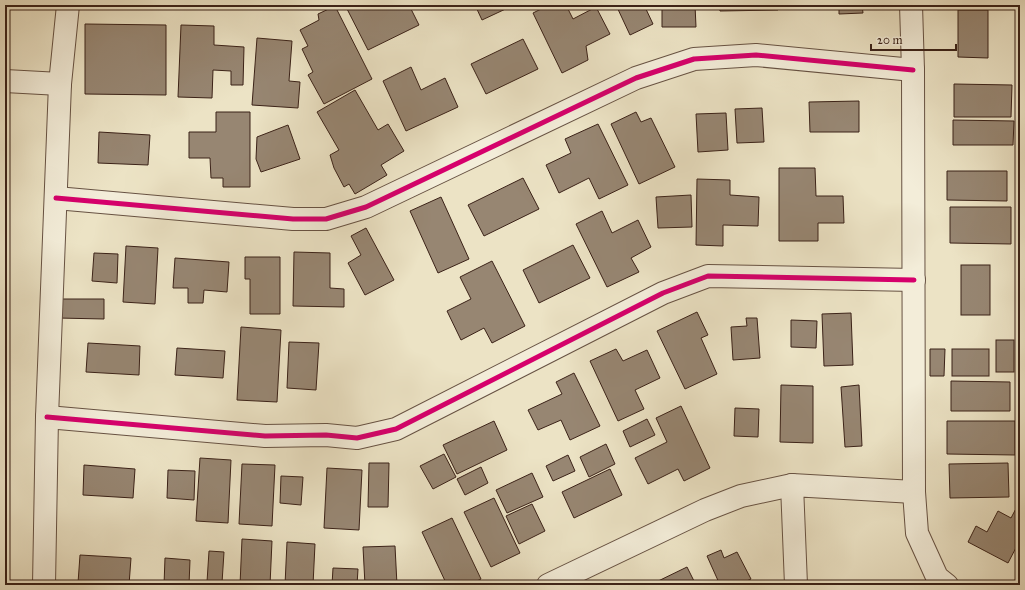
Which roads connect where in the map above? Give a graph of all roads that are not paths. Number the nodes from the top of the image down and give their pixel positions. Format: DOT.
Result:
graph roads {
  1 [pos="68,5"];
  2 [pos="911,5"];
  3 [pos="913,70"];
  4 [pos="5,81"];
  5 [pos="60,84"];
  6 [pos="56,198"];
  7 [pos="914,280"];
  8 [pos="47,417"];
  9 [pos="792,485"];
  10 [pos="914,492"];
  11 [pos="44,585"];
  12 [pos="548,585"];
  13 [pos="796,585"];
  14 [pos="947,585"];
  1 -- 5 [label="street"];
  2 -- 3 [label="street"];
  3 -- 6 [label="street"];
  3 -- 7 [label="street"];
  4 -- 5 [label="street"];
  5 -- 6 [label="street"];
  6 -- 8 [label="street"];
  7 -- 8 [label="street"];
  7 -- 10 [label="street"];
  8 -- 11 [label="street"];
  9 -- 10 [label="street"];
  9 -- 12 [label="street"];
  9 -- 13 [label="street"];
  10 -- 14 [label="street"];
}
